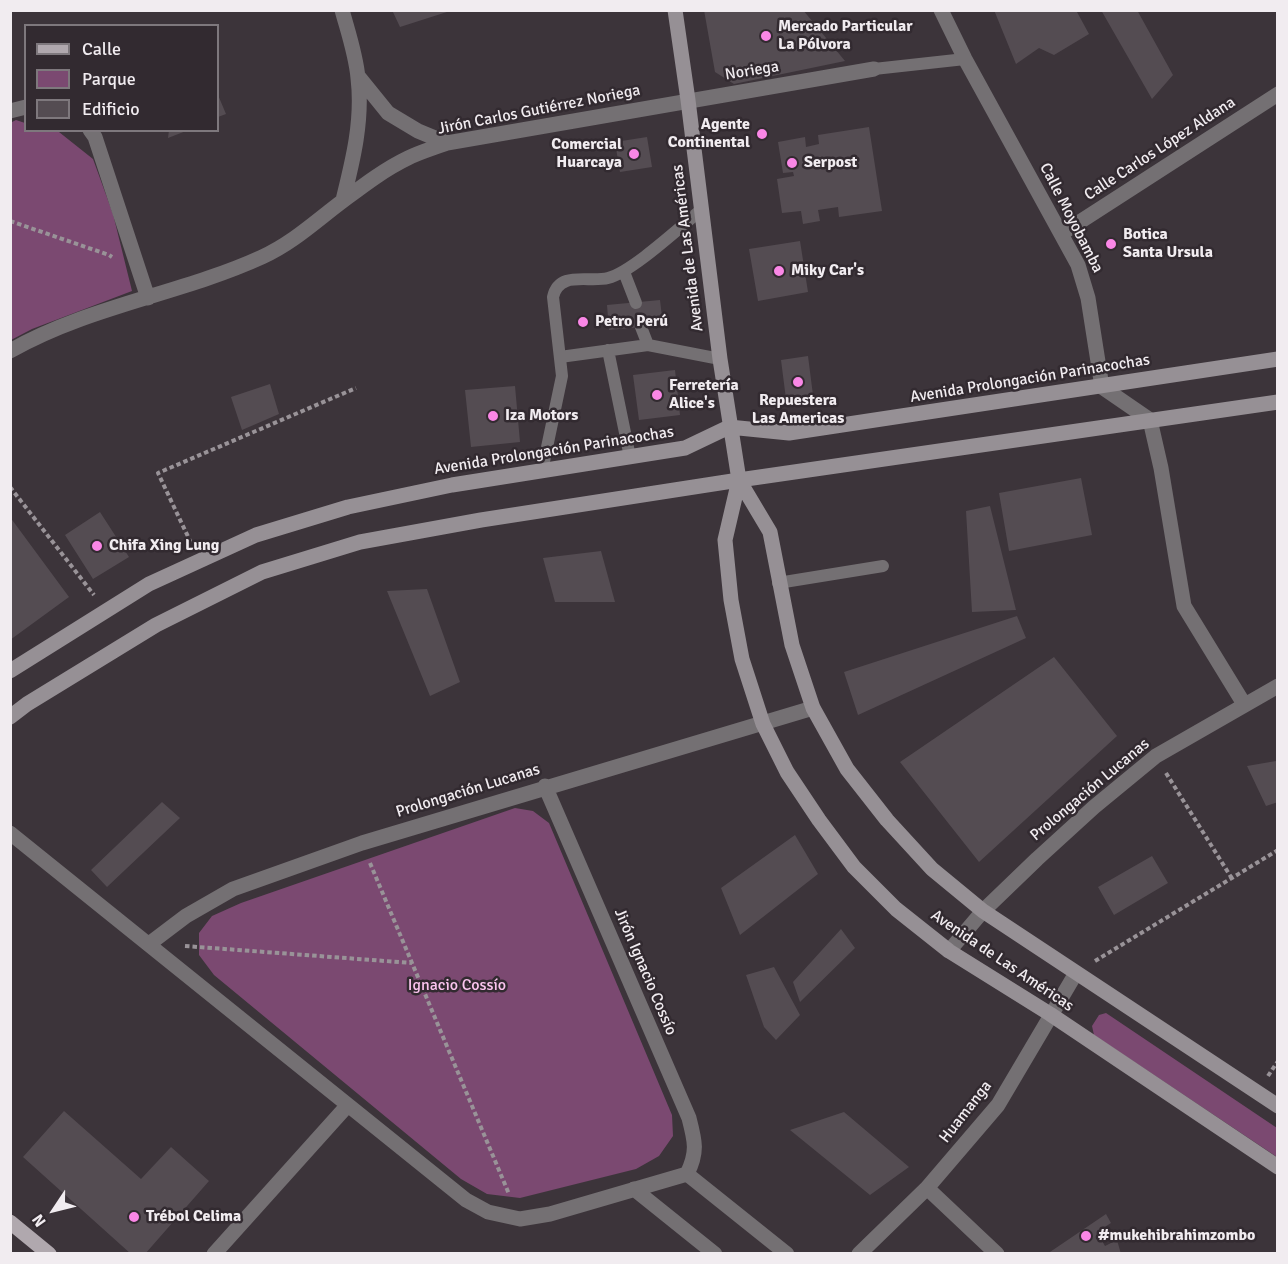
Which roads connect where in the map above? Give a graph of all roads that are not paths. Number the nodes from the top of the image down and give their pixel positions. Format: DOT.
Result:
graph roads {
  1 [pos="342,10"];
  2 [pos="675,10"];
  3 [pos="941,10"];
  4 [pos="965,59"];
  5 [pos="874,69"];
  6 [pos="358,76"];
  7 [pos="1278,94"];
  8 [pos="688,100"];
  9 [pos="91,132"];
  10 [pos="447,143"];
  11 [pos="343,200"];
  12 [pos="701,210"];
  13 [pos="1061,234"];
  14 [pos="624,272"];
  15 [pos="148,298"];
  16 [pos="636,303"];
  17 [pos="641,327"];
  18 [pos="648,345"];
  19 [pos="608,350"];
  20 [pos="10,351"];
  21 [pos="560,357"];
  22 [pos="720,359"];
  23 [pos="1278,359"];
  24 [pos="1102,387"];
  25 [pos="1278,402"];
  26 [pos="1150,420"];
  27 [pos="729,427"];
  28 [pos="630,457"];
  29 [pos="542,471"];
  30 [pos="739,480"];
  31 [pos="883,566"];
  32 [pos="778,583"];
  33 [pos="10,671"];
  34 [pos="1278,687"];
  35 [pos="1244,704"];
  36 [pos="813,708"];
  37 [pos="10,717"];
  38 [pos="763,724"];
  39 [pos="545,786"];
  40 [pos="10,833"];
  41 [pos="983,911"];
  42 [pos="149,944"];
  43 [pos="949,951"];
  44 [pos="1076,973"];
  45 [pos="1050,1014"];
  46 [pos="347,1106"];
  47 [pos="1278,1106"];
  48 [pos="1278,1167"];
  49 [pos="687,1174"];
  50 [pos="927,1188"];
  51 [pos="634,1189"];
  52 [pos="10,1222"];
  53 [pos="49,1254"];
  54 [pos="214,1254"];
  55 [pos="715,1254"];
  56 [pos="787,1254"];
  57 [pos="859,1254"];
  58 [pos="997,1254"];
  1 -- 6 [label="street"];
  2 -- 8 [label="main road, Avenida de Las Américas"];
  3 -- 4 [label="street, Calle Moyobamba"];
  4 -- 5 [label="lane, Noriega"];
  4 -- 13 [label="street, Calle Moyobamba"];
  5 -- 8 [label="street, Noriega"];
  6 -- 10 [label="street"];
  6 -- 11 [label="street"];
  7 -- 13 [label="street, Calle Carlos López Aldana"];
  8 -- 10 [label="street, Jirón Carlos Gutiérrez Noriega"];
  8 -- 12 [label="main road, Avenida de Las Américas"];
  9 -- 15 [label="street"];
  10 -- 11 [label="street, Jirón Carlos Gutiérrez Noriega"];
  11 -- 15 [label="street, Jirón Carlos Gutiérrez Noriega"];
  12 -- 14 [label="lane"];
  12 -- 22 [label="main road, Avenida de Las Américas"];
  13 -- 24 [label="street, Calle Moyobamba"];
  14 -- 16 [label="lane"];
  14 -- 21 [label="lane"];
  15 -- 20 [label="street, Jirón Carlos Gutiérrez Noriega"];
  17 -- 18 [label="lane"];
  18 -- 19 [label="lane"];
  18 -- 22 [label="lane"];
  19 -- 21 [label="lane"];
  19 -- 28 [label="lane"];
  21 -- 29 [label="lane"];
  22 -- 27 [label="main road, Avenida de Las Américas"];
  23 -- 24 [label="main road, Avenida Prolongación Parinacochas"];
  24 -- 26 [label="street"];
  24 -- 27 [label="main road, Avenida Prolongación Parinacochas"];
  25 -- 26 [label="main road"];
  26 -- 30 [label="main road"];
  26 -- 35 [label="street"];
  27 -- 28 [label="main road, Avenida Prolongación Parinacochas"];
  27 -- 30 [label="main road, Avenida de Las Américas"];
  28 -- 29 [label="main road, Avenida Prolongación Parinacochas"];
  29 -- 33 [label="main road, Avenida Prolongación Parinacochas"];
  30 -- 32 [label="main road, Avenida de Las Américas"];
  30 -- 37 [label="main road"];
  30 -- 38 [label="main road, Avenida de Las Américas"];
  31 -- 32 [label="lane"];
  32 -- 36 [label="main road, Avenida de Las Américas"];
  34 -- 35 [label="street, Prolongación Lucanas"];
  35 -- 41 [label="street, Prolongación Lucanas"];
  36 -- 38 [label="street, Prolongación Lucanas"];
  36 -- 41 [label="main road, Avenida de Las Américas"];
  38 -- 39 [label="street, Prolongación Lucanas"];
  38 -- 43 [label="main road, Avenida de Las Américas"];
  39 -- 42 [label="street, Prolongación Lucanas"];
  39 -- 49 [label="street, Jirón Ignacio Cossío"];
  40 -- 42 [label="street"];
  41 -- 43 [label="street, Prolongación Lucanas"];
  41 -- 44 [label="main road, Avenida de Las Américas"];
  42 -- 46 [label="street"];
  43 -- 45 [label="main road, Avenida de Las Américas"];
  44 -- 45 [label="street, Huamanga"];
  44 -- 47 [label="main road, Avenida de Las Américas"];
  45 -- 48 [label="main road, Avenida de Las Américas"];
  45 -- 50 [label="street, Huamanga"];
  46 -- 51 [label="street"];
  46 -- 54 [label="street"];
  49 -- 51 [label="street"];
  49 -- 56 [label="street"];
  50 -- 57 [label="street, Huamanga"];
  50 -- 58 [label="street"];
  51 -- 55 [label="street"];
  52 -- 53 [label="main road"];
}
